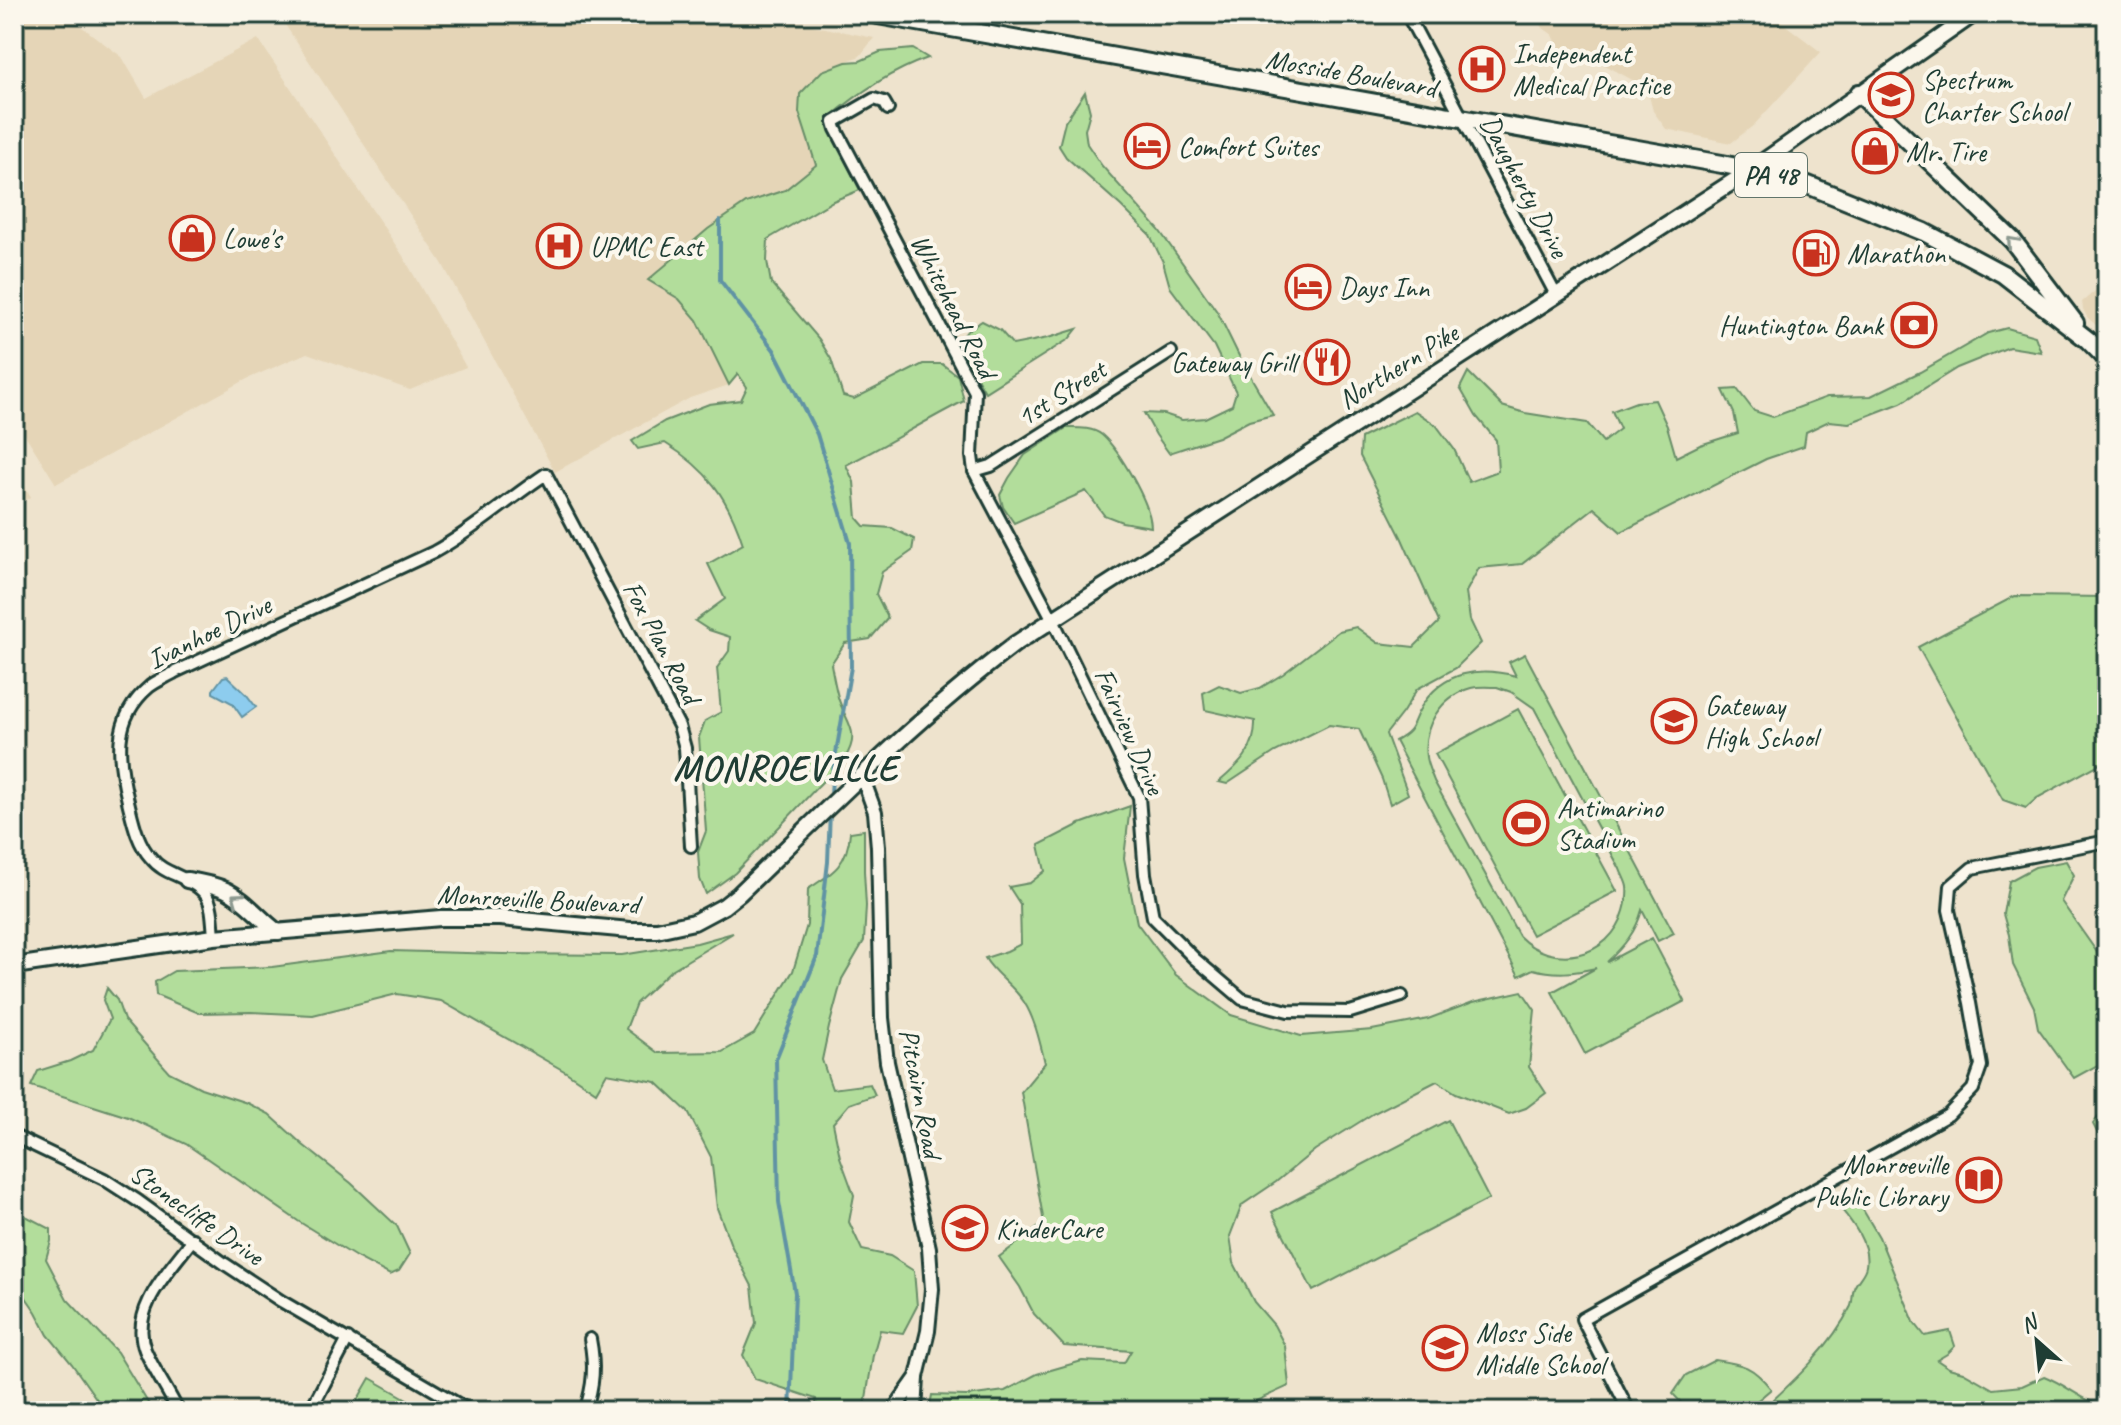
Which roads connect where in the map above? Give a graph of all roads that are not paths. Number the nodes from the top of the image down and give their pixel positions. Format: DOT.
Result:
graph roads {
  1 [pos="872,14"];
  2 [pos="1407,14"];
  3 [pos="1974,14"];
  4 [pos="1859,93"];
  5 [pos="888,109"];
  6 [pos="1462,119"];
  7 [pos="1751,170"];
  8 [pos="1556,295"];
  9 [pos="2088,340"];
  10 [pos="1171,352"];
  11 [pos="2107,359"];
  12 [pos="974,471"];
  13 [pos="546,474"];
  14 [pos="1053,620"];
  15 [pos="862,776"];
  16 [pos="2107,841"];
  17 [pos="691,846"];
  18 [pos="187,880"];
  19 [pos="278,932"];
  20 [pos="214,937"];
  21 [pos="14,966"];
  22 [pos="1402,996"];
  23 [pos="14,1136"];
  24 [pos="193,1239"];
  25 [pos="348,1339"];
  26 [pos="590,1339"];
  27 [pos="917,1377"];
  28 [pos="178,1411"];
  29 [pos="310,1411"];
  30 [pos="470,1411"];
  31 [pos="585,1411"];
  32 [pos="893,1411"];
  33 [pos="915,1411"];
  34 [pos="1629,1411"];
  1 -- 6 [label="main road, Mosside Boulevard / PA 48"];
  2 -- 6 [label="street, Daugherty Drive"];
  3 -- 4 [label="main road, Northern Pike"];
  4 -- 7 [label="main road, Northern Pike"];
  9 -- 4 [label="main road, one-way"];
  5 -- 12 [label="street, Whitehead Road"];
  6 -- 7 [label="main road, Mosside Boulevard / PA 48"];
  6 -- 8 [label="street, Daugherty Drive"];
  7 -- 8 [label="main road, Northern Pike"];
  7 -- 9 [label="main road, Mosside Boulevard / PA 48"];
  8 -- 14 [label="main road, Northern Pike"];
  9 -- 11 [label="main road, Mosside Boulevard / PA 48"];
  10 -- 12 [label="street, 1st Street"];
  12 -- 14 [label="street, Whitehead Road"];
  13 -- 17 [label="street, Fox Plan Road"];
  13 -- 18 [label="street, Ivanhoe Drive"];
  14 -- 15 [label="main road, Northern Pike"];
  14 -- 22 [label="street, Fairview Drive"];
  15 -- 19 [label="main road, Monroeville Boulevard"];
  15 -- 27 [label="street, Pitcairn Road"];
  16 -- 34 [label="street"];
  19 -- 18 [label="main road, one-way"];
  18 -- 20 [label="street, Ivanhoe Drive"];
  19 -- 20 [label="main road, Monroeville Boulevard"];
  20 -- 21 [label="main road, Monroeville Boulevard"];
  23 -- 24 [label="street, Stonecliffe Drive"];
  24 -- 25 [label="street, Stonecliffe Drive"];
  24 -- 28 [label="street"];
  25 -- 29 [label="street"];
  25 -- 30 [label="street, Stonecliffe Drive"];
  26 -- 31 [label="street"];
  27 -- 32 [label="street, Pitcairn Road"];
  27 -- 33 [label="street"];
}
